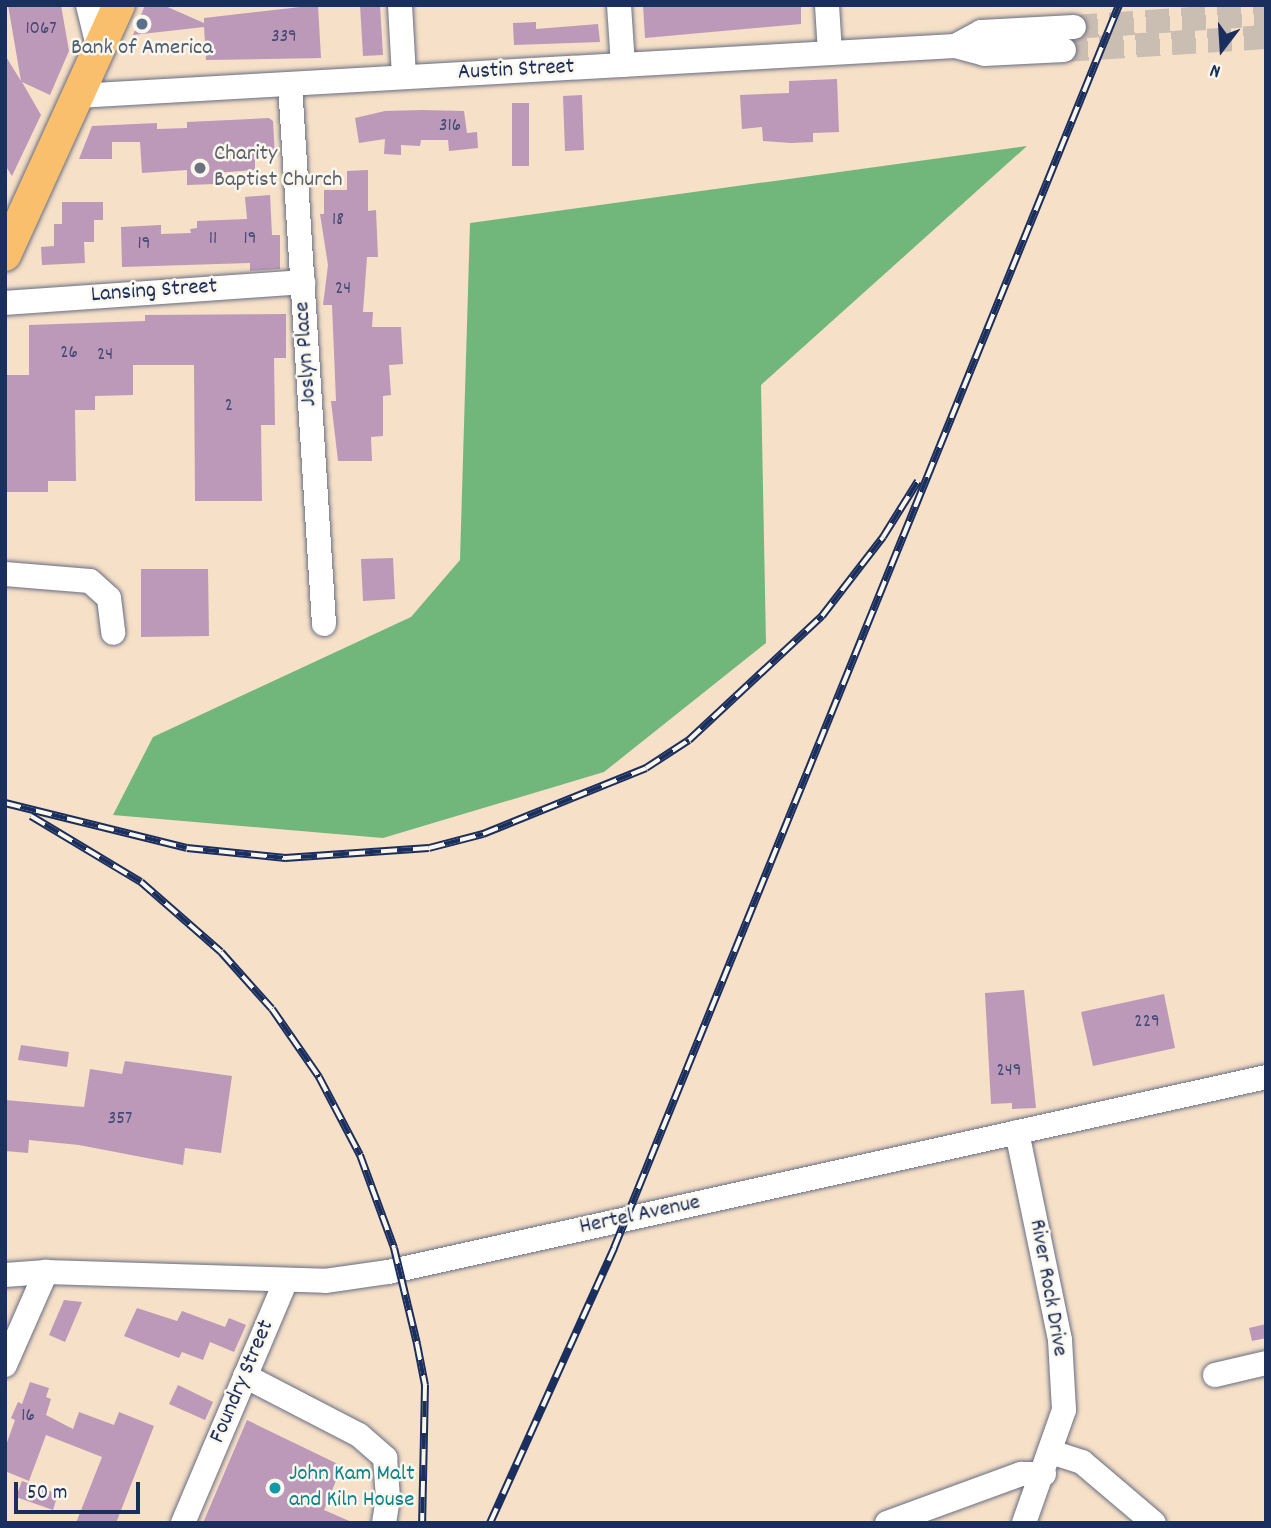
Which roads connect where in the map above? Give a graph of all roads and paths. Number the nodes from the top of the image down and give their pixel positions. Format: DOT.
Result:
graph roads {
  1 [pos="88,5"];
  2 [pos="119,5"];
  3 [pos="400,5"];
  4 [pos="619,5"];
  5 [pos="827,5"];
  6 [pos="1074,27"];
  7 [pos="955,46"];
  8 [pos="99,50"];
  9 [pos="1064,50"];
  10 [pos="830,53"];
  11 [pos="623,65"];
  12 [pos="404,77"];
  13 [pos="290,84"];
  14 [pos="77,96"];
  15 [pos="13,218"];
  16 [pos="5,256"];
  17 [pos="303,282"];
  18 [pos="5,303"];
  19 [pos="5,574"];
  20 [pos="324,624"];
  21 [pos="113,633"];
  22 [pos="1266,1077"];
  23 [pos="1017,1132"];
  24 [pos="46,1272"];
  25 [pos="5,1275"];
  26 [pos="286,1280"];
  27 [pos="1266,1363"];
  28 [pos="5,1365"];
  29 [pos="1215,1375"];
  30 [pos="246,1376"];
  31 [pos="1047,1463"];
  32 [pos="183,1523"];
  33 [pos="384,1523"];
  34 [pos="887,1523"];
  35 [pos="1024,1523"];
  36 [pos="1154,1523"];
  1 -- 8 [label="street"];
  2 -- 8 [label="main road"];
  3 -- 12 [label="street"];
  4 -- 11 [label="street"];
  5 -- 10 [label="street"];
  6 -- 7 [label="street, Austin Street"];
  7 -- 9 [label="street, Austin Street"];
  7 -- 10 [label="street, Austin Street"];
  8 -- 14 [label="main road"];
  10 -- 11 [label="street, Austin Street"];
  11 -- 12 [label="street, Austin Street"];
  12 -- 13 [label="street, Austin Street"];
  13 -- 14 [label="street, Austin Street"];
  13 -- 17 [label="street, Joslyn Place"];
  14 -- 15 [label="main road"];
  15 -- 16 [label="main road"];
  17 -- 18 [label="street, Lansing Street"];
  17 -- 20 [label="street, Joslyn Place"];
  19 -- 21 [label="street"];
  22 -- 23 [label="street, Hertel Avenue"];
  23 -- 26 [label="street, Hertel Avenue"];
  23 -- 31 [label="street, River Rock Drive"];
  24 -- 25 [label="street, Hertel Avenue"];
  24 -- 26 [label="street, Hertel Avenue"];
  24 -- 28 [label="street"];
  26 -- 30 [label="street, Foundry Street"];
  27 -- 29 [label="street"];
  30 -- 32 [label="street, Foundry Street"];
  30 -- 33 [label="street"];
  31 -- 34 [label="street"];
  31 -- 35 [label="street, River Rock Drive"];
  31 -- 36 [label="street"];
}
